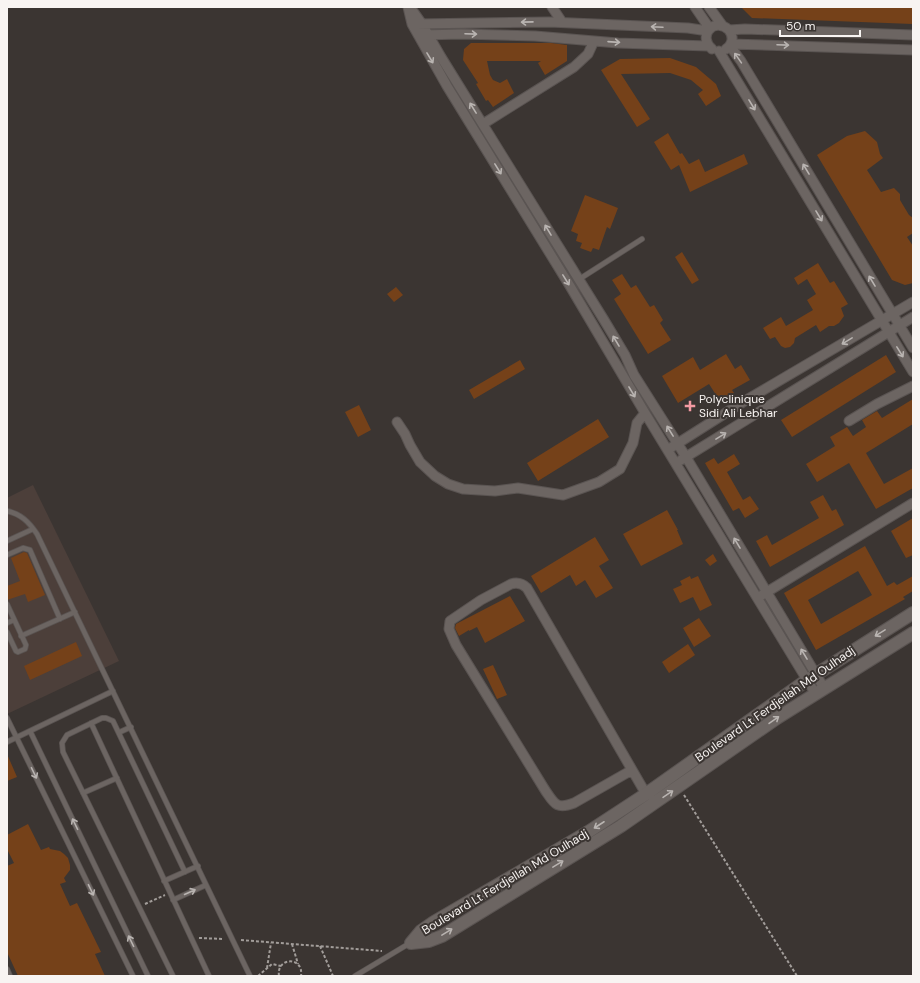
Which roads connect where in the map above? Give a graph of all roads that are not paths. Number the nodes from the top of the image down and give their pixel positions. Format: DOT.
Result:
graph roads {
  1 [pos="409,7"];
  2 [pos="552,7"];
  3 [pos="695,7"];
  4 [pos="709,7"];
  5 [pos="562,22"];
  6 [pos="412,24"];
  7 [pos="422,24"];
  8 [pos="726,27"];
  9 [pos="709,30"];
  10 [pos="418,35"];
  11 [pos="428,35"];
  12 [pos="913,35"];
  13 [pos="594,41"];
  14 [pos="730,45"];
  15 [pos="708,46"];
  16 [pos="913,50"];
  17 [pos="719,51"];
  18 [pos="483,124"];
  19 [pos="642,240"];
  20 [pos="578,280"];
  21 [pos="913,302"];
  22 [pos="892,314"];
  23 [pos="913,317"];
  24 [pos="881,321"];
  25 [pos="899,325"];
  26 [pos="888,332"];
  27 [pos="913,348"];
  28 [pos="913,372"];
  29 [pos="913,386"];
  30 [pos="644,412"];
  31 [pos="849,421"];
  32 [pos="397,422"];
  33 [pos="677,444"];
  34 [pos="667,450"];
  35 [pos="686,457"];
  36 [pos="676,464"];
  37 [pos="913,503"];
  38 [pos="7,511"];
  39 [pos="33,529"];
  40 [pos="7,541"];
  41 [pos="7,555"];
  42 [pos="767,592"];
  43 [pos="758,598"];
  44 [pos="7,604"];
  45 [pos="75,612"];
  46 [pos="913,613"];
  47 [pos="60,619"];
  48 [pos="14,620"];
  49 [pos="7,622"];
  50 [pos="7,632"];
  51 [pos="913,633"];
  52 [pos="22,636"];
  53 [pos="812,678"];
  54 [pos="820,690"];
  55 [pos="113,691"];
  56 [pos="7,718"];
  57 [pos="91,723"];
  58 [pos="130,727"];
  59 [pos="30,731"];
  60 [pos="120,732"];
  61 [pos="17,738"];
  62 [pos="7,742"];
  63 [pos="632,770"];
  64 [pos="679,771"];
  65 [pos="117,778"];
  66 [pos="683,784"];
  67 [pos="83,793"];
  68 [pos="646,794"];
  69 [pos="614,815"];
  70 [pos="621,826"];
  71 [pos="198,866"];
  72 [pos="185,872"];
  73 [pos="164,881"];
  74 [pos="206,885"];
  75 [pos="173,900"];
  76 [pos="411,943"];
  77 [pos="7,969"];
  78 [pos="10,976"];
  79 [pos="133,976"];
  80 [pos="148,976"];
  81 [pos="172,976"];
  82 [pos="209,976"];
  83 [pos="250,976"];
  84 [pos="355,976"];
  1 -- 6 [label="street"];
  1 -- 7 [label="street"];
  2 -- 5 [label="street"];
  3 -- 9 [label="street"];
  4 -- 8 [label="street"];
  5 -- 7 [label="street, one-way"];
  9 -- 5 [label="street, one-way"];
  6 -- 7 [label="street"];
  6 -- 10 [label="street"];
  7 -- 11 [label="street"];
  8 -- 9 [label="street"];
  8 -- 12 [label="street"];
  8 -- 14 [label="street"];
  9 -- 15 [label="street"];
  10 -- 11 [label="street"];
  10 -- 30 [label="street, one-way"];
  11 -- 13 [label="street, one-way"];
  18 -- 11 [label="street, one-way"];
  13 -- 15 [label="street, one-way"];
  13 -- 18 [label="street"];
  14 -- 16 [label="street, one-way"];
  14 -- 17 [label="street"];
  22 -- 14 [label="street, one-way"];
  15 -- 17 [label="street"];
  17 -- 24 [label="street, one-way"];
  20 -- 18 [label="street, one-way"];
  19 -- 20 [label="lane"];
  33 -- 20 [label="street, one-way"];
  21 -- 22 [label="street"];
  22 -- 24 [label="street"];
  22 -- 25 [label="street"];
  23 -- 25 [label="street"];
  24 -- 26 [label="street"];
  24 -- 33 [label="street, one-way"];
  25 -- 26 [label="street"];
  25 -- 27 [label="street"];
  26 -- 28 [label="street, one-way"];
  35 -- 26 [label="street, one-way"];
  29 -- 31 [label="street"];
  30 -- 32 [label="street"];
  30 -- 34 [label="street"];
  33 -- 34 [label="street"];
  33 -- 35 [label="street"];
  34 -- 36 [label="street"];
  35 -- 36 [label="street"];
  42 -- 35 [label="street, one-way"];
  36 -- 43 [label="street"];
  37 -- 42 [label="street"];
  38 -- 39 [label="lane"];
  39 -- 40 [label="lane"];
  39 -- 45 [label="lane"];
  41 -- 47 [label="lane"];
  42 -- 43 [label="street"];
  53 -- 42 [label="street, one-way"];
  43 -- 53 [label="street"];
  44 -- 48 [label="lane"];
  45 -- 47 [label="lane"];
  45 -- 55 [label="lane"];
  46 -- 53 [label="street, Boulevard Lt Ferdjellah Md Oulhadj, one-way"];
  47 -- 52 [label="lane"];
  48 -- 49 [label="lane"];
  48 -- 52 [label="lane"];
  50 -- 52 [label="lane"];
  51 -- 54 [label="street, Boulevard Lt Ferdjellah Md Oulhadj"];
  53 -- 54 [label="street"];
  53 -- 64 [label="street, Boulevard Lt Ferdjellah Md Oulhadj"];
  66 -- 54 [label="street, Boulevard Lt Ferdjellah Md Oulhadj, one-way"];
  55 -- 58 [label="lane"];
  55 -- 59 [label="lane"];
  56 -- 61 [label="lane"];
  57 -- 60 [label="lane"];
  57 -- 65 [label="lane"];
  57 -- 67 [label="lane"];
  58 -- 60 [label="lane"];
  58 -- 71 [label="lane"];
  59 -- 61 [label="lane"];
  80 -- 59 [label="lane, one-way"];
  60 -- 72 [label="lane"];
  61 -- 62 [label="lane"];
  61 -- 79 [label="lane, one-way"];
  63 -- 63 [label="street"];
  63 -- 68 [label="street"];
  64 -- 66 [label="street"];
  64 -- 68 [label="street, Boulevard Lt Ferdjellah Md Oulhadj"];
  65 -- 67 [label="lane"];
  65 -- 73 [label="lane"];
  70 -- 66 [label="street, Boulevard Lt Ferdjellah Md Oulhadj, one-way"];
  67 -- 81 [label="lane"];
  68 -- 69 [label="street, Boulevard Lt Ferdjellah Md Oulhadj"];
  69 -- 70 [label="street"];
  69 -- 76 [label="street, Boulevard Lt Ferdjellah Md Oulhadj, one-way"];
  76 -- 70 [label="street, Boulevard Lt Ferdjellah Md Oulhadj, one-way"];
  71 -- 72 [label="lane"];
  71 -- 74 [label="lane"];
  72 -- 73 [label="lane"];
  73 -- 75 [label="lane"];
  75 -- 74 [label="lane, one-way"];
  74 -- 83 [label="lane"];
  75 -- 82 [label="lane"];
  76 -- 84 [label="lane"];
  77 -- 78 [label="lane"];
}
